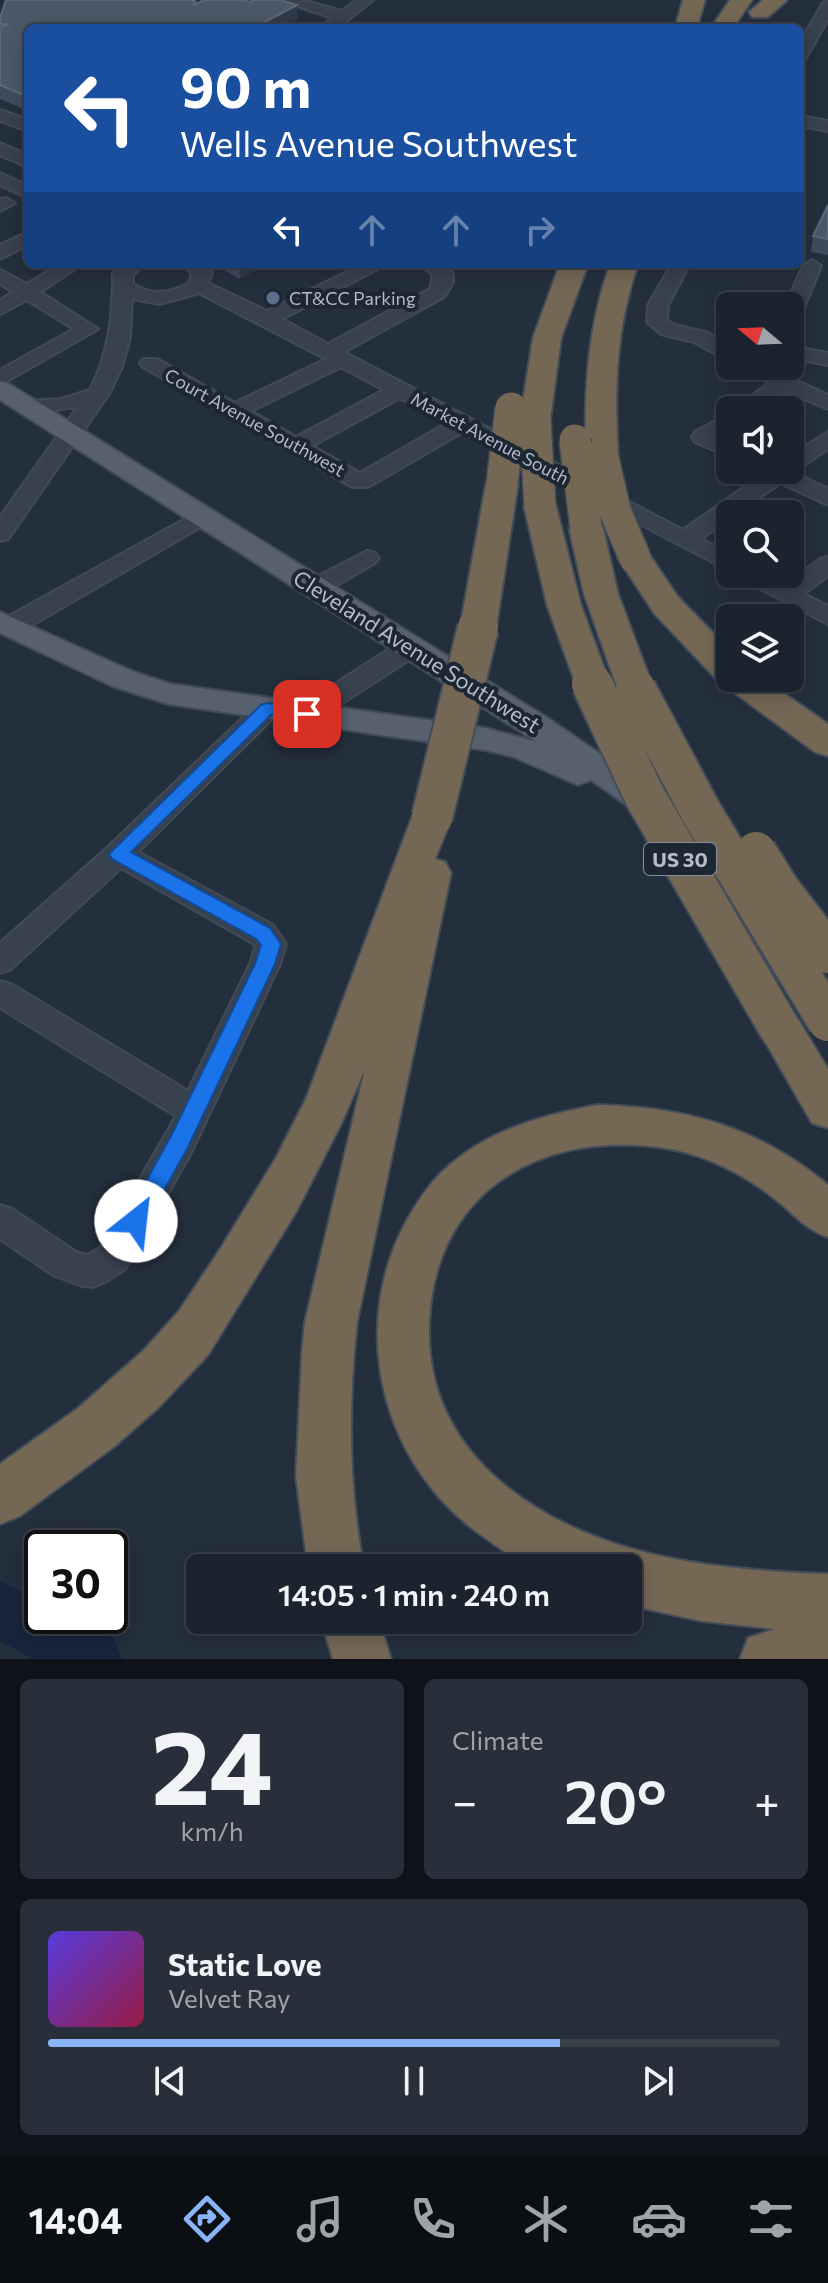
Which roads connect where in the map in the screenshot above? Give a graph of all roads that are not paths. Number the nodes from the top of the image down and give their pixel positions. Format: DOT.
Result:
graph roads {
  1 [pos="286,0"];
  2 [pos="366,0"];
  3 [pos="694,0"];
  4 [pos="828,6"];
  5 [pos="343,16"];
  6 [pos="332,24"];
  7 [pos="687,24"];
  8 [pos="804,48"];
  9 [pos="0,115"];
  10 [pos="804,122"];
  11 [pos="24,124"];
  12 [pos="828,126"];
  13 [pos="0,148"];
  14 [pos="24,160"];
  15 [pos="0,178"];
  16 [pos="24,191"];
  17 [pos="24,240"];
  18 [pos="0,253"];
  19 [pos="813,266"];
  20 [pos="67,268"];
  21 [pos="435,268"];
  22 [pos="572,268"];
  23 [pos="605,268"];
  24 [pos="623,268"];
  25 [pos="679,268"];
  26 [pos="197,270"];
  27 [pos="350,270"];
  28 [pos="127,271"];
  29 [pos="0,276"];
  30 [pos="27,292"];
  31 [pos="802,292"];
  32 [pos="170,296"];
  33 [pos="0,308"];
  34 [pos="258,316"];
  35 [pos="701,337"];
  36 [pos="120,338"];
  37 [pos="716,340"];
  38 [pos="716,347"];
  39 [pos="334,355"];
  40 [pos="804,355"];
  41 [pos="828,359"];
  42 [pos="150,363"];
  43 [pos="0,379"];
  44 [pos="777,380"];
  45 [pos="783,383"];
  46 [pos="0,389"];
  47 [pos="399,390"];
  48 [pos="98,394"];
  49 [pos="764,396"];
  50 [pos="828,403"];
  51 [pos="29,407"];
  52 [pos="235,411"];
  53 [pos="523,414"];
  54 [pos="463,423"];
  55 [pos="716,428"];
  56 [pos="71,433"];
  57 [pos="828,439"];
  58 [pos="716,443"];
  59 [pos="295,446"];
  60 [pos="588,447"];
  61 [pos="804,455"];
  62 [pos="762,484"];
  63 [pos="804,484"];
  64 [pos="828,498"];
  65 [pos="203,516"];
  66 [pos="1,530"];
  67 [pos="684,540"];
  68 [pos="716,557"];
  69 [pos="367,558"];
  70 [pos="828,564"];
  71 [pos="316,587"];
  72 [pos="774,588"];
  73 [pos="787,595"];
  74 [pos="828,616"];
  75 [pos="6,624"];
  76 [pos="409,648"];
  77 [pos="716,657"];
  78 [pos="647,691"];
  79 [pos="757,692"];
  80 [pos="267,709"];
  81 [pos="307,714"];
  82 [pos="828,743"];
  83 [pos="432,817"];
  84 [pos="702,842"];
  85 [pos="118,854"];
  86 [pos="828,920"];
  87 [pos="828,953"];
  88 [pos="0,961"];
  89 [pos="0,993"];
  90 [pos="828,1021"];
  91 [pos="828,1109"];
  92 [pos="194,1111"];
  93 [pos="828,1216"];
  94 [pos="0,1220"];
  95 [pos="0,1497"];
  96 [pos="334,1554"];
  97 [pos="569,1554"];
  98 [pos="642,1580"];
  99 [pos="828,1603"];
  100 [pos="354,1634"];
  101 [pos="828,1654"];
  102 [pos="362,1659"];
  103 [pos="769,1659"];
  1 -- 5 [label="street"];
  2 -- 5 [label="street"];
  3 -- 7 [label="highway"];
  4 -- 8 [label="street"];
  5 -- 6 [label="street"];
  9 -- 11 [label="street"];
  10 -- 12 [label="street"];
  13 -- 14 [label="street"];
  15 -- 16 [label="street"];
  17 -- 18 [label="street"];
  19 -- 31 [label="street"];
  20 -- 30 [label="street"];
  21 -- 39 [label="street"];
  22 -- 53 [label="highway, US 30"];
  23 -- 60 [label="highway, US 30"];
  24 -- 60 [label="highway"];
  25 -- 35 [label="street"];
  26 -- 32 [label="street"];
  26 -- 34 [label="street, Market Avenue South"];
  27 -- 34 [label="street"];
  28 -- 32 [label="street, Market Avenue South"];
  28 -- 36 [label="street"];
  29 -- 30 [label="street"];
  30 -- 33 [label="street"];
  30 -- 43 [label="street"];
  32 -- 34 [label="street, Market Avenue South"];
  32 -- 36 [label="street"];
  34 -- 39 [label="street, Market Avenue South"];
  35 -- 37 [label="street"];
  35 -- 38 [label="street"];
  36 -- 48 [label="street"];
  39 -- 47 [label="street, Market Avenue South"];
  39 -- 52 [label="street"];
  40 -- 41 [label="street"];
  42 -- 52 [label="street, Court Avenue Southwest"];
  44 -- 45 [label="street"];
  45 -- 49 [label="street"];
  45 -- 50 [label="street"];
  46 -- 51 [label="main road, Cleveland Avenue Southwest"];
  47 -- 54 [label="street, Market Avenue South"];
  47 -- 59 [label="street"];
  48 -- 51 [label="street"];
  48 -- 56 [label="street"];
  51 -- 56 [label="main road, Cleveland Avenue Southwest"];
  52 -- 59 [label="street, Court Avenue Southwest"];
  53 -- 83 [label="highway, bridge"];
  53 -- 91 [label="highway, US 30, bridge"];
  54 -- 59 [label="street, Court Avenue Southwest"];
  54 -- 67 [label="street, Market Avenue South"];
  55 -- 58 [label="street"];
  56 -- 65 [label="main road, Cleveland Avenue Southwest"];
  56 -- 66 [label="street"];
  57 -- 61 [label="street"];
  60 -- 77 [label="highway, bridge"];
  60 -- 78 [label="highway, US 30, bridge"];
  62 -- 67 [label="street"];
  63 -- 64 [label="street"];
  65 -- 71 [label="main road, Cleveland Avenue Southwest"];
  65 -- 75 [label="street"];
  67 -- 68 [label="street, Market Avenue South"];
  69 -- 71 [label="street"];
  70 -- 73 [label="street"];
  71 -- 76 [label="main road, Cleveland Avenue Southwest"];
  72 -- 73 [label="street"];
  73 -- 74 [label="street"];
  75 -- 80 [label="main road"];
  76 -- 81 [label="street"];
  76 -- 84 [label="main road, Cleveland Avenue Southwest"];
  78 -- 87 [label="highway, bridge"];
  78 -- 90 [label="highway, US 30, bridge"];
  79 -- 82 [label="highway"];
  80 -- 81 [label="main road"];
  80 -- 85 [label="street"];
  81 -- 84 [label="main road"];
  83 -- 95 [label="highway"];
  83 -- 96 [label="highway"];
  84 -- 86 [label="main road, Cleveland Avenue Southwest"];
  85 -- 88 [label="street"];
  85 -- 92 [label="street"];
  89 -- 92 [label="street"];
  92 -- 94 [label="street"];
  93 -- 97 [label="highway"];
  98 -- 99 [label="highway"];
  100 -- 102 [label="highway"];
  101 -- 103 [label="highway"];
}
